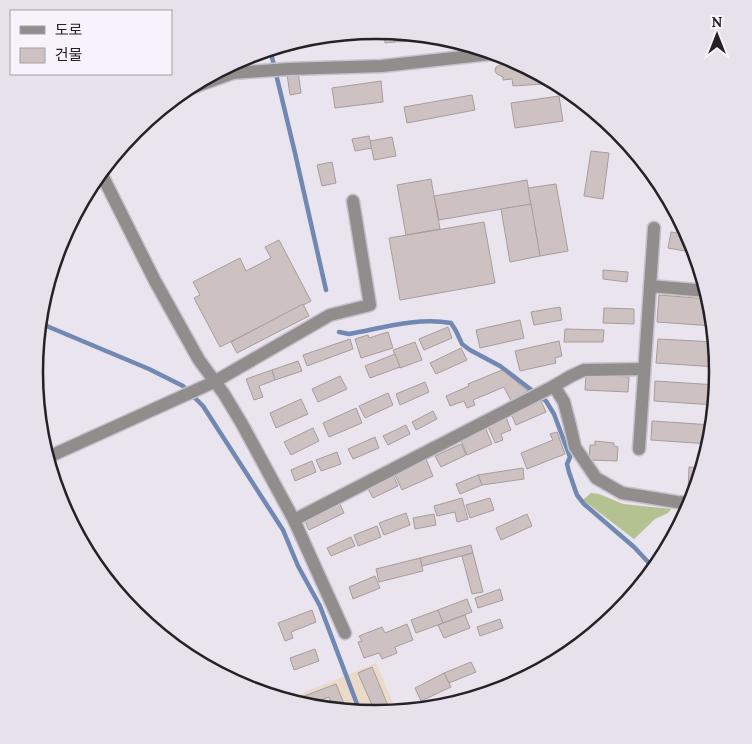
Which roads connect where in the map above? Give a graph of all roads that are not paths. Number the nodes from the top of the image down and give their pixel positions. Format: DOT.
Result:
graph roads {
  1 [pos="480,55"];
  2 [pos="219,78"];
  3 [pos="104,180"];
  4 [pos="353,201"];
  5 [pos="654,228"];
  6 [pos="650,286"];
  7 [pos="699,290"];
  8 [pos="644,369"];
  9 [pos="214,382"];
  10 [pos="554,386"];
  11 [pos="639,450"];
  12 [pos="53,455"];
  13 [pos="683,502"];
  14 [pos="294,520"];
  15 [pos="345,633"];
  1 -- 2 [label="street"];
  3 -- 9 [label="street"];
  4 -- 9 [label="street"];
  5 -- 6 [label="street"];
  6 -- 7 [label="street"];
  6 -- 8 [label="street"];
  8 -- 10 [label="street"];
  8 -- 11 [label="street"];
  9 -- 12 [label="street"];
  9 -- 14 [label="street"];
  10 -- 13 [label="street"];
  10 -- 14 [label="street"];
  14 -- 15 [label="street"];
}
